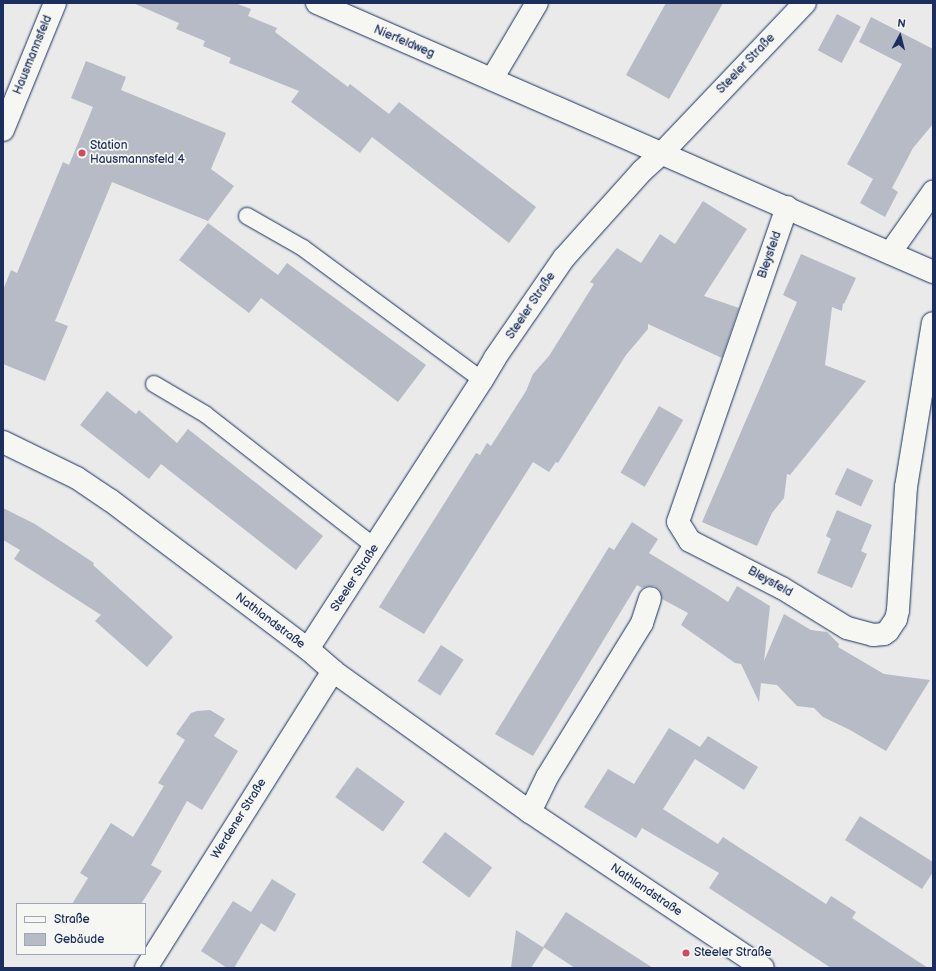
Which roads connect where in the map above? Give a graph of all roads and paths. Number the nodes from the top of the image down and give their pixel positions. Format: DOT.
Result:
graph roads {
  1 [pos="55,3"];
  2 [pos="317,3"];
  3 [pos="537,3"];
  4 [pos="805,3"];
  5 [pos="492,80"];
  6 [pos="3,130"];
  7 [pos="662,153"];
  8 [pos="933,192"];
  9 [pos="787,207"];
  10 [pos="247,216"];
  11 [pos="890,253"];
  12 [pos="933,272"];
  13 [pos="933,322"];
  14 [pos="482,380"];
  15 [pos="154,384"];
  16 [pos="3,442"];
  17 [pos="375,547"];
  18 [pos="650,598"];
  19 [pos="308,649"];
  20 [pos="333,671"];
  21 [pos="530,812"];
  22 [pos="146,968"];
  23 [pos="763,968"];
  1 -- 6 [label="street, Hausmannsfeld"];
  2 -- 5 [label="street, Nierfeldweg"];
  3 -- 5 [label="street"];
  4 -- 7 [label="street, Steeler Straße"];
  5 -- 7 [label="street, Nierfeldweg"];
  7 -- 9 [label="street"];
  7 -- 14 [label="street, Steeler Straße"];
  8 -- 11 [label="street"];
  9 -- 11 [label="street"];
  9 -- 13 [label="street, Bleysfeld"];
  10 -- 14 [label="lane"];
  11 -- 12 [label="street"];
  14 -- 17 [label="street, Steeler Straße"];
  15 -- 17 [label="lane"];
  16 -- 19 [label="street, Nathlandstraße"];
  17 -- 19 [label="street, Steeler Straße"];
  18 -- 21 [label="street"];
  19 -- 20 [label="street, Nathlandstraße"];
  20 -- 21 [label="street, Nathlandstraße"];
  20 -- 22 [label="street, Werdener Straße"];
  21 -- 23 [label="street, Nathlandstraße"];
}
